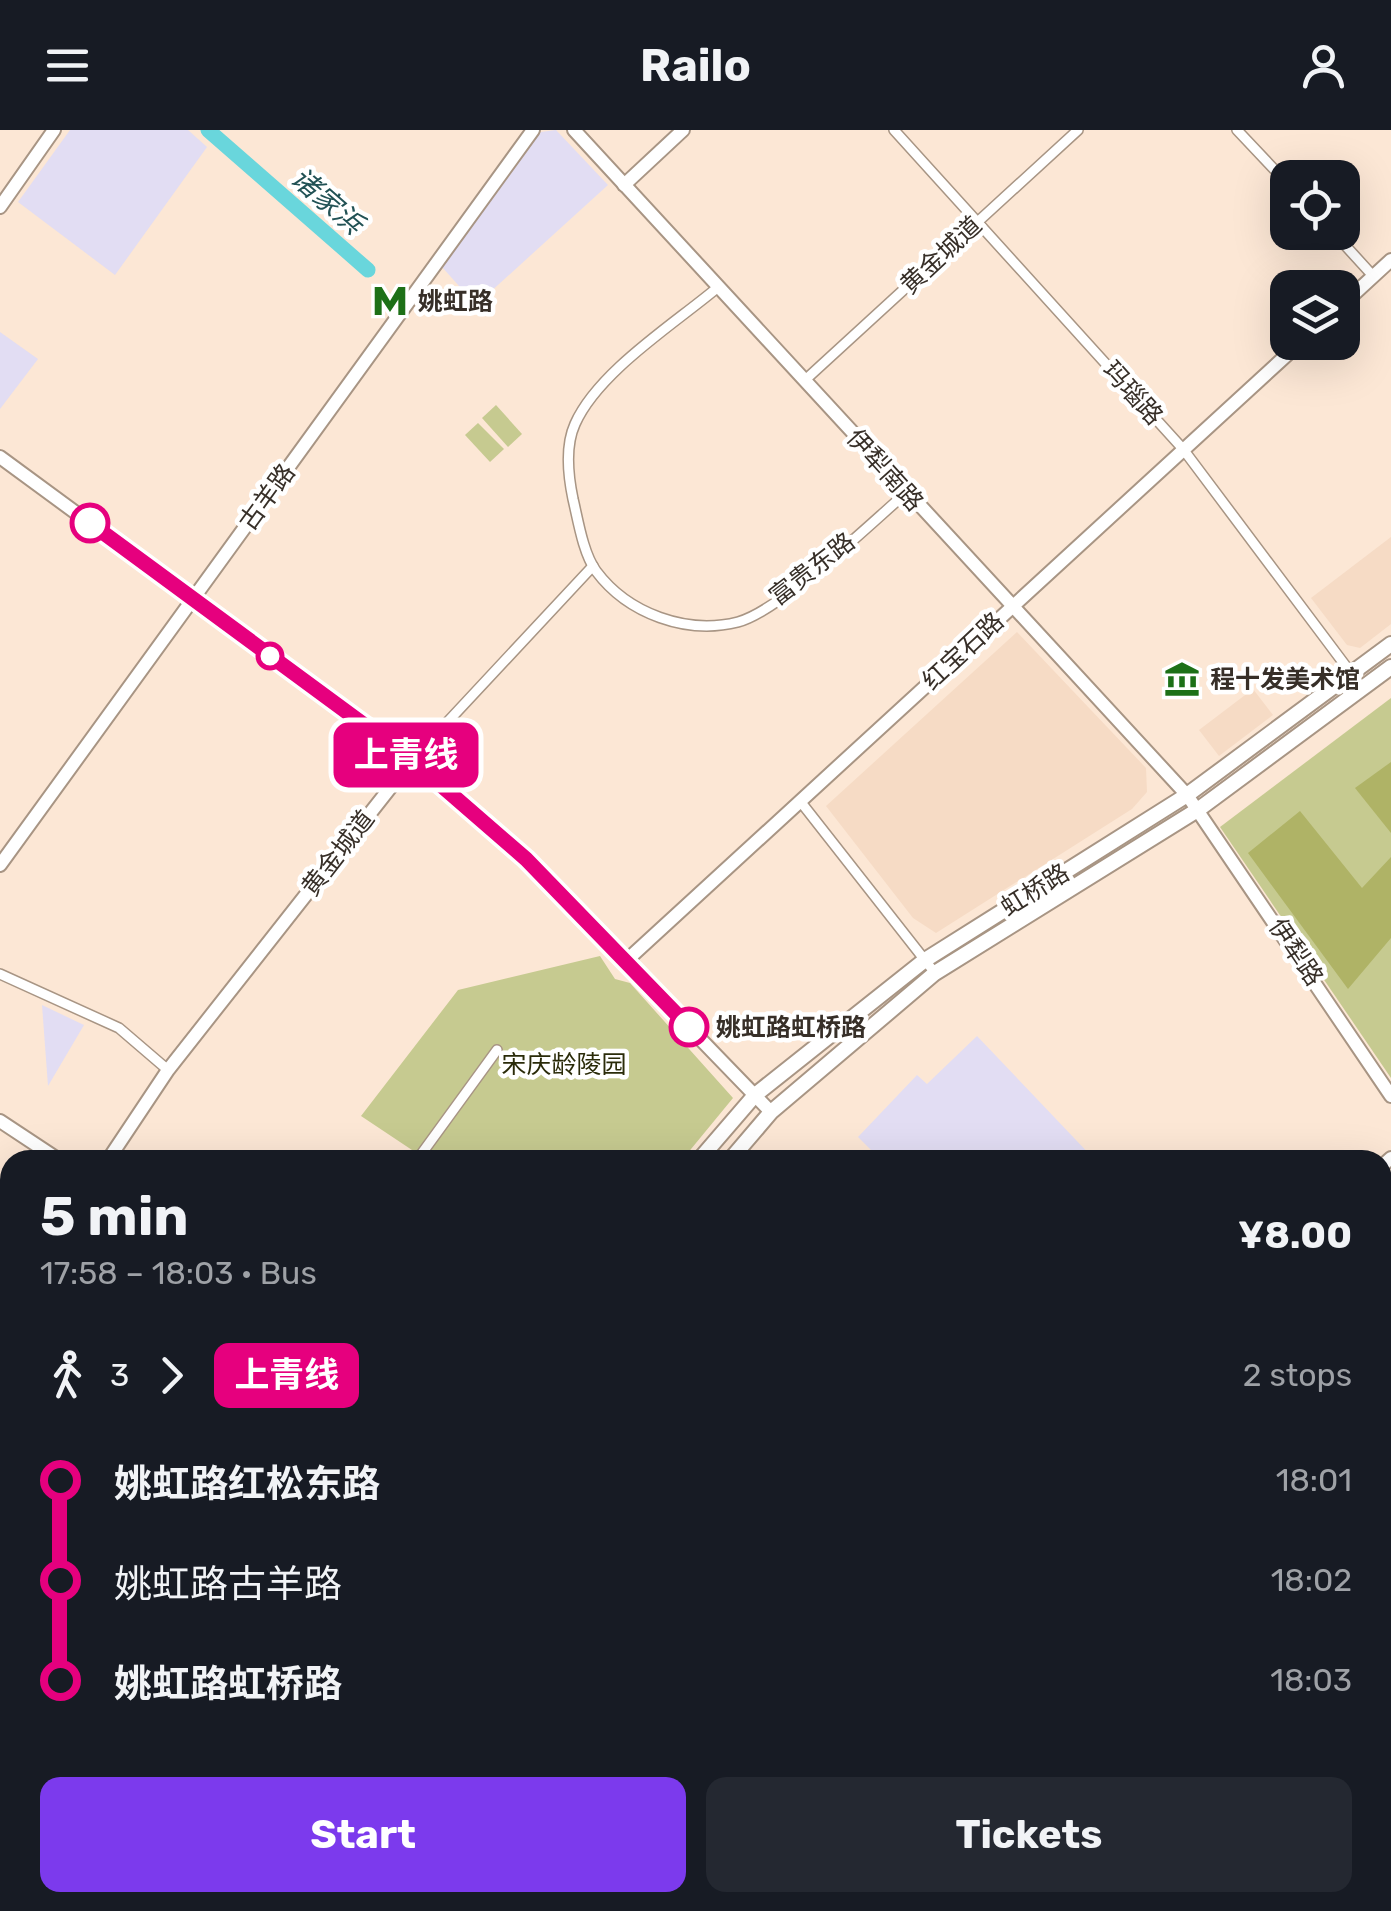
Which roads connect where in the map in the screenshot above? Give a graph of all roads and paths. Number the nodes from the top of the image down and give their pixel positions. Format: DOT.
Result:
graph roads {
  1 [pos="54,130"];
  2 [pos="534,130"];
  3 [pos="574,130"];
  4 [pos="683,130"];
  5 [pos="894,130"];
  6 [pos="1078,130"];
  7 [pos="1237,130"];
  8 [pos="1270,165"];
  9 [pos="624,185"];
  10 [pos="0,207"];
  11 [pos="977,222"];
  12 [pos="1350,250"];
  13 [pos="1391,260"];
  14 [pos="1374,276"];
  15 [pos="717,288"];
  16 [pos="1360,289"];
  17 [pos="1281,360"];
  18 [pos="804,381"];
  19 [pos="1183,450"];
  20 [pos="0,458"];
  21 [pos="906,493"];
  22 [pos="593,566"];
  23 [pos="193,599"];
  24 [pos="1010,608"];
  25 [pos="1391,644"];
  26 [pos="1391,666"];
  27 [pos="1351,674"];
  28 [pos="412,760"];
  29 [pos="1187,795"];
  30 [pos="800,802"];
  31 [pos="1198,808"];
  32 [pos="0,865"];
  33 [pos="925,960"];
  34 [pos="626,962"];
  35 [pos="935,973"];
  36 [pos="0,974"];
  37 [pos="498,1050"];
  38 [pos="168,1070"];
  39 [pos="755,1095"];
  40 [pos="1391,1096"];
  41 [pos="772,1112"];
  42 [pos="0,1122"];
  43 [pos="43,1150"];
  44 [pos="115,1150"];
  45 [pos="425,1150"];
  46 [pos="708,1150"];
  47 [pos="739,1150"];
  1 -- 10 [label="street"];
  2 -- 23 [label="street, 古羊路"];
  3 -- 9 [label="street, 伊犁南路"];
  4 -- 9 [label="street"];
  5 -- 11 [label="street, 玛瑙路"];
  6 -- 11 [label="street, 黄金城道"];
  7 -- 8 [label="street"];
  9 -- 15 [label="street, 伊犁南路"];
  11 -- 18 [label="street, 黄金城道"];
  11 -- 19 [label="street, 玛瑙路"];
  12 -- 14 [label="street"];
  13 -- 14 [label="street"];
  14 -- 16 [label="street"];
  15 -- 18 [label="street, 伊犁南路"];
  15 -- 22 [label="street"];
  17 -- 19 [label="street, 红宝石路"];
  18 -- 21 [label="street, 伊犁南路"];
  19 -- 24 [label="street, 红宝石路"];
  19 -- 27 [label="street, 玛瑙路"];
  20 -- 23 [label="street"];
  21 -- 22 [label="street, 富贵东路"];
  21 -- 24 [label="street, 伊犁南路"];
  22 -- 28 [label="street, 黄金城道"];
  23 -- 28 [label="street"];
  23 -- 32 [label="street, 古羊路"];
  24 -- 29 [label="street, 伊犁南路"];
  24 -- 30 [label="street, 红宝石路"];
  25 -- 27 [label="main road, 虹桥路"];
  26 -- 31 [label="main road, 虹桥路"];
  27 -- 29 [label="main road, 虹桥路"];
  28 -- 34 [label="street"];
  28 -- 38 [label="street, 黄金城道"];
  29 -- 31 [label="street, 伊犁南路"];
  29 -- 33 [label="main road, 虹桥路"];
  30 -- 33 [label="street"];
  30 -- 34 [label="street, 红宝石路"];
  31 -- 35 [label="main road, 虹桥路"];
  31 -- 40 [label="street, 伊犁路"];
  33 -- 35 [label="street"];
  33 -- 39 [label="main road, 虹桥路"];
  34 -- 39 [label="street"];
  35 -- 41 [label="main road, 虹桥路"];
  36 -- 38 [label="street"];
  37 -- 45 [label="street"];
  38 -- 44 [label="street, 黄金城道"];
  39 -- 41 [label="street"];
  39 -- 46 [label="main road, 虹桥路"];
  41 -- 47 [label="main road, 虹桥路"];
  42 -- 43 [label="street"];
}
